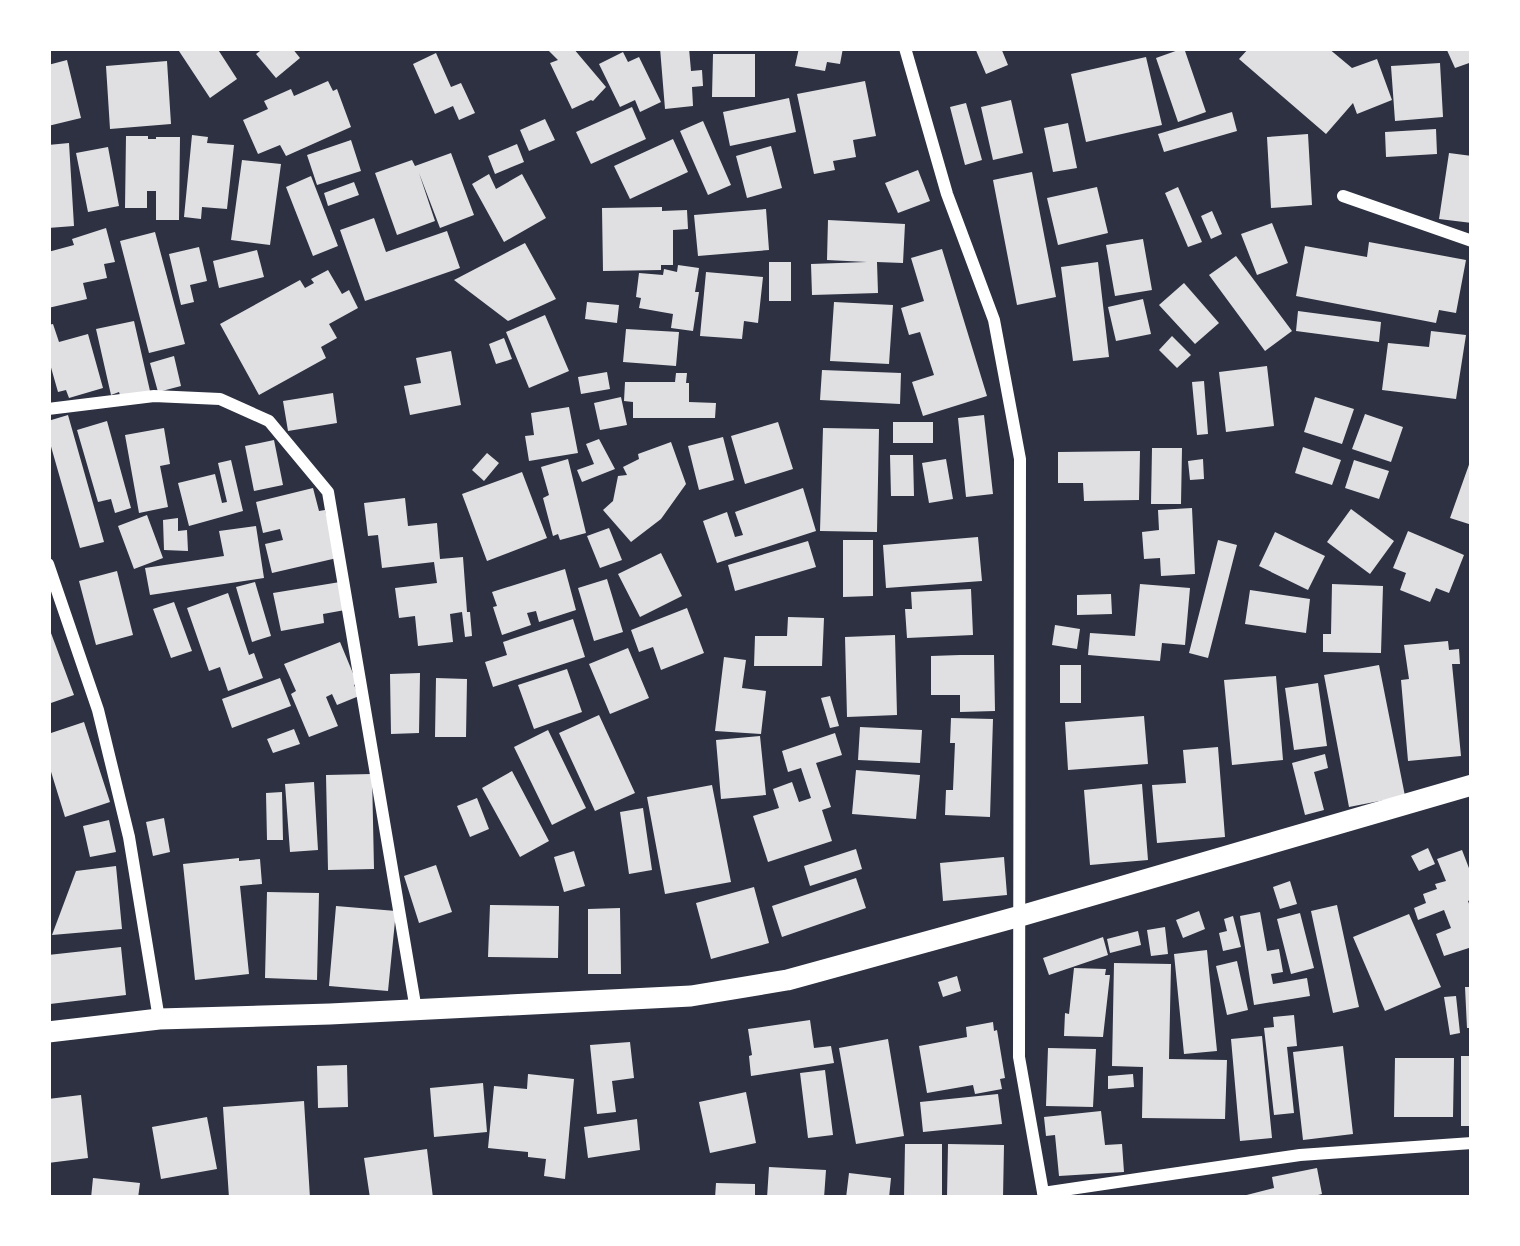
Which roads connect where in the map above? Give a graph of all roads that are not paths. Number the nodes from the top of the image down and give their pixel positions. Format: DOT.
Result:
graph roads {
  1 [pos="905,48"];
  2 [pos="1343,196"];
  3 [pos="1472,241"];
  4 [pos="48,409"];
  5 [pos="48,564"];
  6 [pos="1472,785"];
  7 [pos="1020,916"];
  8 [pos="416,1010"];
  9 [pos="159,1019"];
  10 [pos="48,1032"];
  11 [pos="1472,1142"];
  12 [pos="1043,1195"];
  1 -- 7 [label="street"];
  2 -- 3 [label="street"];
  4 -- 8 [label="street"];
  5 -- 9 [label="street"];
  6 -- 7 [label="street"];
  7 -- 8 [label="street"];
  7 -- 12 [label="street"];
  8 -- 9 [label="street"];
  9 -- 10 [label="street"];
  11 -- 12 [label="street"];
}
